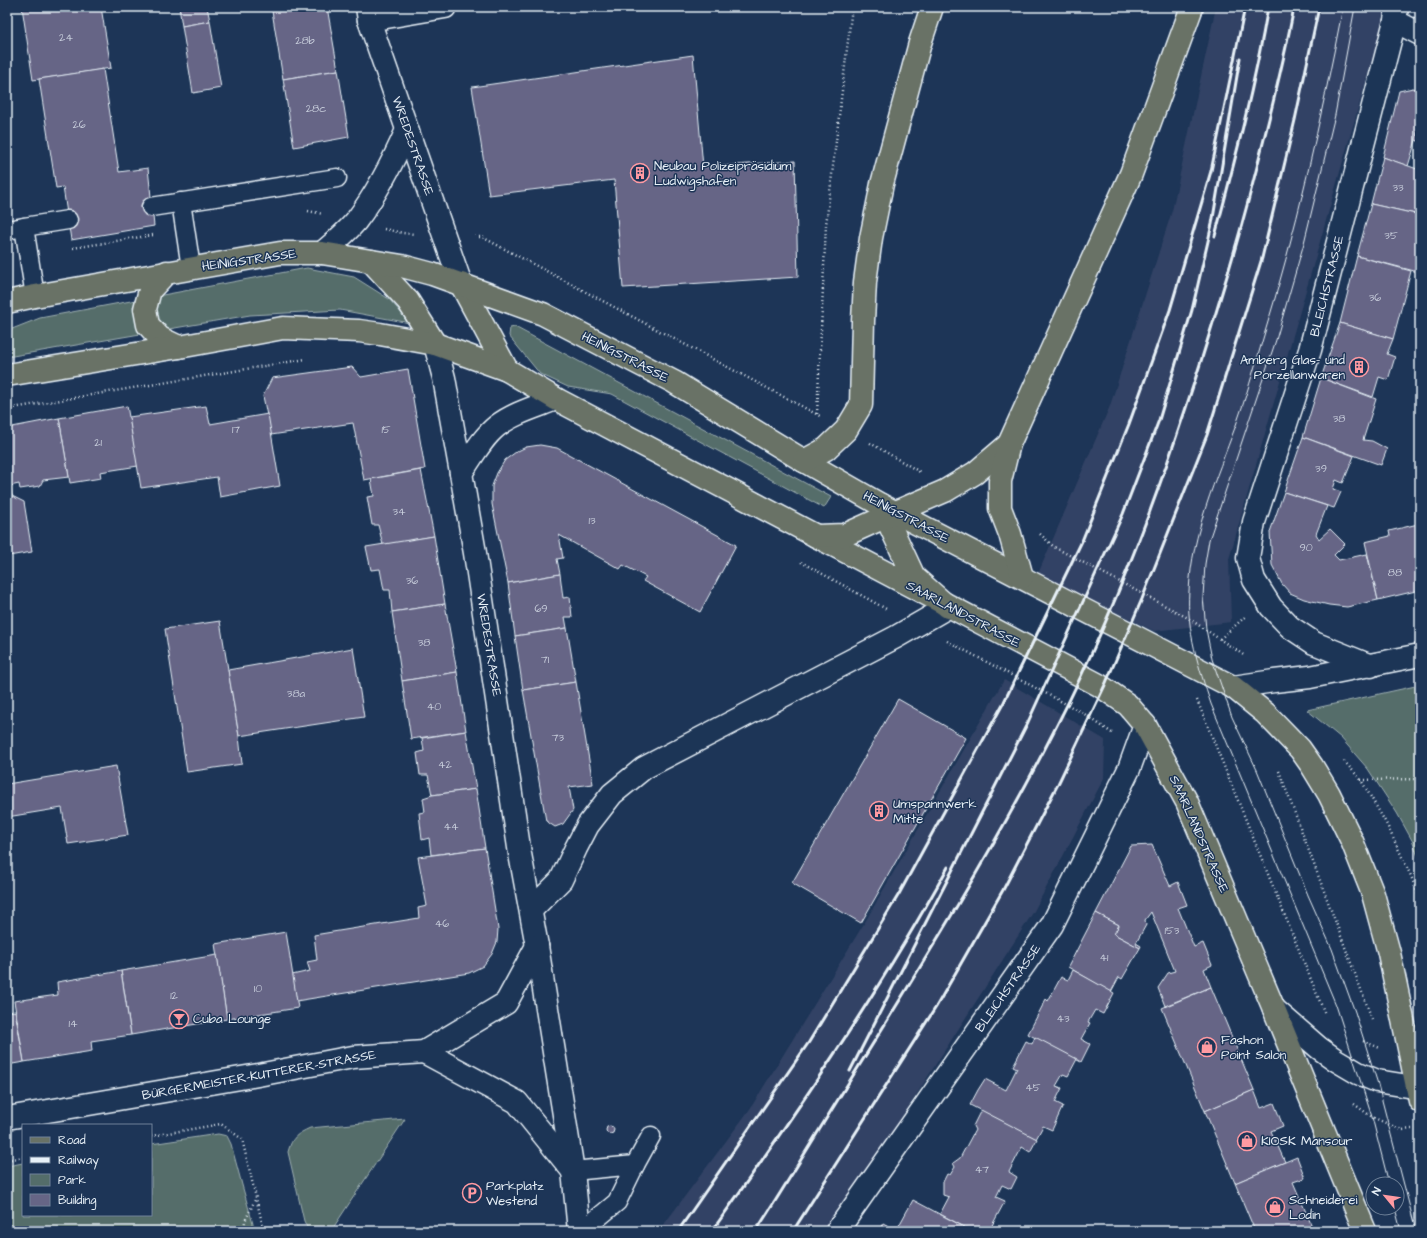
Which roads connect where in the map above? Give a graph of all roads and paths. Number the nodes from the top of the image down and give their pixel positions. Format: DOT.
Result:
graph roads {
  1 [pos="445,7"];
  2 [pos="852,7"];
  3 [pos="932,7"];
  4 [pos="1192,7"];
  5 [pos="368,14"];
  6 [pos="1396,14"];
  7 [pos="1420,34"];
  8 [pos="407,130"];
  9 [pos="337,178"];
  10 [pos="181,202"];
  11 [pos="152,207"];
  12 [pos="68,220"];
  13 [pos="16,229"];
  14 [pos="322,252"];
  15 [pos="371,262"];
  16 [pos="191,268"];
  17 [pos="168,272"];
  18 [pos="461,284"];
  19 [pos="35,296"];
  20 [pos="7,302"];
  21 [pos="435,344"];
  22 [pos="179,347"];
  23 [pos="312,358"];
  24 [pos="507,370"];
  25 [pos="7,375"];
  26 [pos="556,399"];
  27 [pos="7,409"];
  28 [pos="817,414"];
  29 [pos="1009,444"];
  30 [pos="804,461"];
  31 [pos="461,472"];
  32 [pos="888,511"];
  33 [pos="816,536"];
  34 [pos="796,560"];
  35 [pos="1022,577"];
  36 [pos="948,607"];
  37 [pos="916,625"];
  38 [pos="1420,655"];
  39 [pos="1371,666"];
  40 [pos="1233,687"];
  41 [pos="1194,694"];
  42 [pos="1146,725"];
  43 [pos="1276,765"];
  44 [pos="1129,769"];
  45 [pos="1420,779"];
  46 [pos="1361,780"];
  47 [pos="531,910"];
  48 [pos="537,946"];
  49 [pos="1274,1009"];
  50 [pos="1327,1020"];
  51 [pos="1373,1020"];
  52 [pos="1358,1039"];
  53 [pos="1381,1042"];
  54 [pos="424,1052"];
  55 [pos="1419,1093"];
  56 [pos="1353,1103"];
  57 [pos="7,1118"];
  58 [pos="1414,1128"];
  59 [pos="152,1136"];
  60 [pos="651,1136"];
  61 [pos="22,1157"];
  62 [pos="7,1160"];
  63 [pos="635,1165"];
  64 [pos="573,1171"];
  65 [pos="256,1199"];
  66 [pos="244,1231"];
  67 [pos="264,1231"];
  68 [pos="580,1231"];
  69 [pos="837,1231"];
  70 [pos="1365,1231"];
  1 -- 5 [label="street"];
  2 -- 28 [label="path"];
  3 -- 30 [label="main road"];
  4 -- 29 [label="main road"];
  5 -- 8 [label="street, WREDESTRASSE"];
  6 -- 7 [label="street"];
  6 -- 39 [label="street, BLEICHSTRASSE"];
  8 -- 14 [label="street"];
  8 -- 18 [label="street, WREDESTRASSE"];
  9 -- 10 [label="lane"];
  10 -- 11 [label="lane"];
  10 -- 16 [label="lane"];
  12 -- 13 [label="lane"];
  13 -- 19 [label="lane"];
  14 -- 15 [label="main road, HEINIGSTRASSE"];
  14 -- 16 [label="main road, HEINIGSTRASSE"];
  15 -- 18 [label="main road, HEINIGSTRASSE"];
  15 -- 21 [label="main road"];
  16 -- 17 [label="main road, HEINIGSTRASSE"];
  17 -- 19 [label="main road, HEINIGSTRASSE"];
  17 -- 22 [label="main road"];
  18 -- 24 [label="main road"];
  18 -- 30 [label="main road, HEINIGSTRASSE"];
  19 -- 20 [label="main road, HEINIGSTRASSE"];
  21 -- 22 [label="main road"];
  21 -- 24 [label="main road"];
  21 -- 31 [label="street, WREDESTRASSE"];
  22 -- 25 [label="main road"];
  23 -- 27 [label="path"];
  24 -- 26 [label="main road"];
  26 -- 31 [label="street"];
  26 -- 33 [label="main road"];
  29 -- 32 [label="main road"];
  29 -- 35 [label="main road"];
  30 -- 32 [label="main road, HEINIGSTRASSE"];
  31 -- 47 [label="street, WREDESTRASSE"];
  32 -- 33 [label="main road"];
  32 -- 35 [label="main road, HEINIGSTRASSE"];
  32 -- 36 [label="main road"];
  33 -- 36 [label="main road, SAARLANDSTRASSE"];
  34 -- 37 [label="path"];
  35 -- 40 [label="main road, HEINIGSTRASSE"];
  36 -- 37 [label="street"];
  36 -- 42 [label="main road, SAARLANDSTRASSE"];
  37 -- 44 [label="path"];
  37 -- 47 [label="street"];
  38 -- 39 [label="street"];
  39 -- 40 [label="street"];
  40 -- 55 [label="main road"];
  41 -- 50 [label="path"];
  42 -- 44 [label="street, BLEICHSTRASSE"];
  42 -- 49 [label="main road, SAARLANDSTRASSE"];
  43 -- 51 [label="path"];
  44 -- 69 [label="street, BLEICHSTRASSE"];
  45 -- 46 [label="path"];
  47 -- 48 [label="street, WREDESTRASSE"];
  48 -- 54 [label="street, BÜRGERMEISTER-KUTTERER-STRASSE"];
  48 -- 64 [label="street, WREDESTRASSE"];
  49 -- 55 [label="street"];
  49 -- 70 [label="main road, SAARLANDSTRASSE"];
  52 -- 53 [label="path"];
  54 -- 57 [label="street, BÜRGERMEISTER-KUTTERER-STRASSE"];
  54 -- 64 [label="street"];
  56 -- 58 [label="path"];
  59 -- 65 [label="path"];
  60 -- 63 [label="lane"];
  61 -- 62 [label="path"];
  63 -- 64 [label="lane"];
  63 -- 68 [label="lane"];
  64 -- 68 [label="street, WREDESTRASSE"];
  65 -- 66 [label="path"];
  65 -- 67 [label="path"];
}
